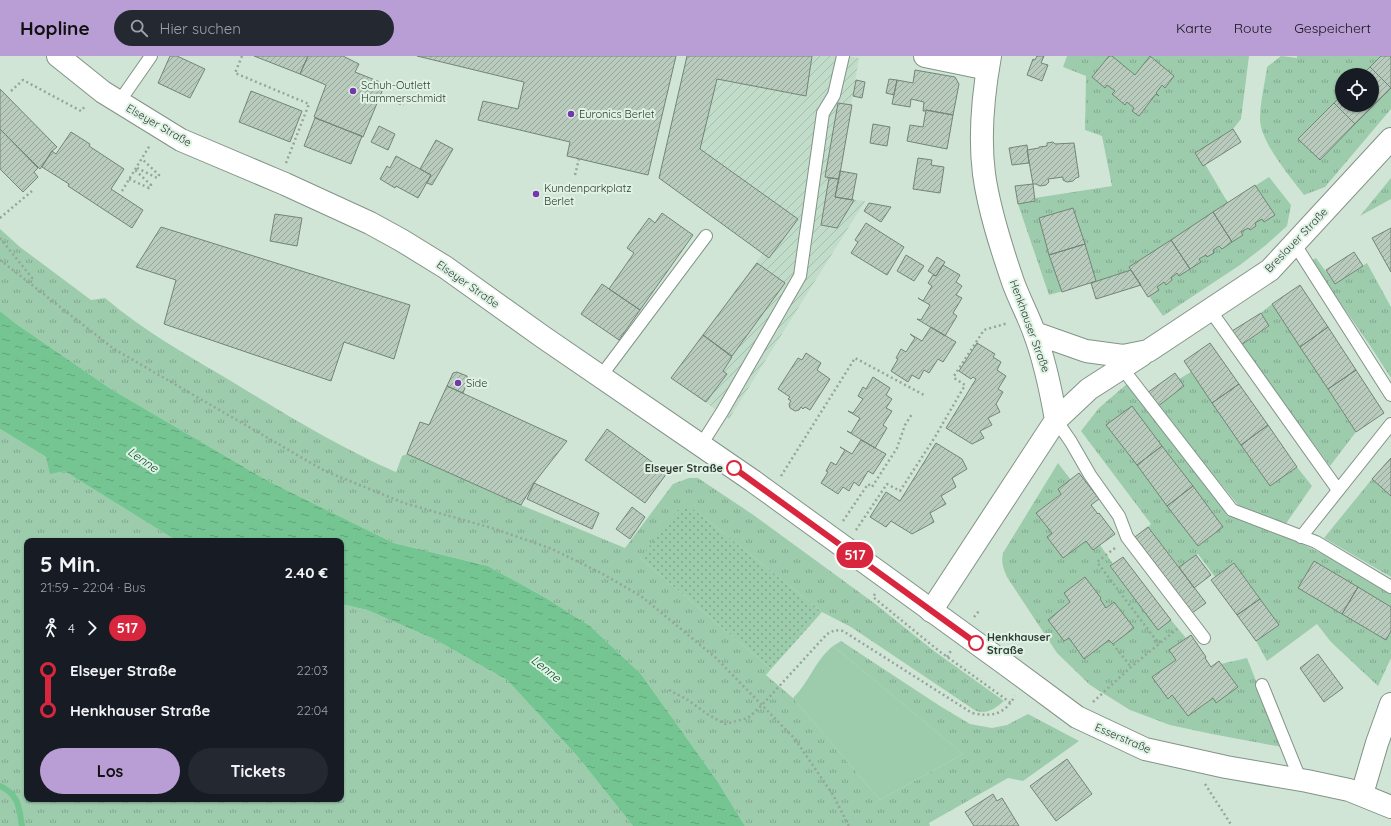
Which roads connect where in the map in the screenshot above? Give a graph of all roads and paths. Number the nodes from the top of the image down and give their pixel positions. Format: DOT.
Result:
graph roads {
  1 [pos="58,56"];
  2 [pos="151,56"];
  3 [pos="242,56"];
  4 [pos="842,56"];
  5 [pos="926,56"];
  6 [pos="989,62"];
  7 [pos="100,90"];
  8 [pos="11,91"];
  9 [pos="380,97"];
  10 [pos="119,102"];
  11 [pos="404,105"];
  12 [pos="161,128"];
  13 [pos="1391,138"];
  14 [pos="142,159"];
  15 [pos="579,159"];
  16 [pos="136,169"];
  17 [pos="575,175"];
  18 [pos="129,179"];
  19 [pos="279,182"];
  20 [pos="32,191"];
  21 [pos="122,191"];
  22 [pos="0,218"];
  23 [pos="706,236"];
  24 [pos="0,238"];
  25 [pos="1294,243"];
  26 [pos="0,260"];
  27 [pos="29,283"];
  28 [pos="1210,310"];
  29 [pos="1031,325"];
  30 [pos="1148,351"];
  31 [pos="1122,368"];
  32 [pos="601,376"];
  33 [pos="924,395"];
  34 [pos="1391,395"];
  35 [pos="912,414"];
  36 [pos="1056,420"];
  37 [pos="1391,424"];
  38 [pos="701,445"];
  39 [pos="1338,490"];
  40 [pos="770,494"];
  41 [pos="1301,537"];
  42 [pos="1127,538"];
  43 [pos="838,543"];
  44 [pos="884,576"];
  45 [pos="1391,587"];
  46 [pos="931,611"];
  47 [pos="1189,618"];
  48 [pos="1204,638"];
  49 [pos="1113,644"];
  50 [pos="1159,644"];
  51 [pos="1131,667"];
  52 [pos="1025,678"];
  53 [pos="1262,685"];
  54 [pos="669,690"];
  55 [pos="1012,702"];
  56 [pos="1391,704"];
  57 [pos="762,705"];
  58 [pos="1077,717"];
  59 [pos="1188,759"];
  60 [pos="1300,779"];
  61 [pos="1362,794"];
  62 [pos="1391,807"];
  63 [pos="848,826"];
  64 [pos="1232,826"];
  1 -- 7 [label="main road, Elseyer Straße"];
  2 -- 10 [label="lane"];
  3 -- 19 [label="path"];
  4 -- 38 [label="lane"];
  5 -- 6 [label="main road"];
  6 -- 29 [label="main road, Henkhauser Straße"];
  7 -- 8 [label="path"];
  7 -- 10 [label="main road, Elseyer Straße"];
  9 -- 11 [label="path"];
  10 -- 12 [label="main road, Elseyer Straße"];
  12 -- 14 [label="path"];
  12 -- 19 [label="main road, Elseyer Straße"];
  13 -- 25 [label="main road, Breslauer Straße"];
  14 -- 16 [label="path"];
  14 -- 16 [label="path"];
  15 -- 17 [label="path"];
  16 -- 18 [label="path"];
  16 -- 18 [label="path"];
  18 -- 21 [label="path"];
  19 -- 32 [label="main road, Elseyer Straße"];
  20 -- 22 [label="path"];
  23 -- 32 [label="lane"];
  24 -- 27 [label="path"];
  25 -- 28 [label="main road, Breslauer Straße"];
  25 -- 34 [label="lane"];
  26 -- 27 [label="path"];
  27 -- 57 [label="path"];
  28 -- 30 [label="main road, Breslauer Straße"];
  28 -- 39 [label="lane"];
  29 -- 30 [label="main road, Breslauer Straße"];
  29 -- 36 [label="main road, Henkhauser Straße"];
  29 -- 43 [label="path"];
  30 -- 31 [label="main road, Breslauer Straße"];
  31 -- 36 [label="main road, Breslauer Straße"];
  31 -- 41 [label="lane"];
  32 -- 38 [label="main road, Elseyer Straße"];
  33 -- 40 [label="path"];
  35 -- 43 [label="path"];
  36 -- 42 [label="lane"];
  36 -- 46 [label="main road"];
  37 -- 39 [label="lane"];
  38 -- 40 [label="main road, Elseyer Straße"];
  39 -- 41 [label="lane"];
  40 -- 43 [label="main road, Elseyer Straße"];
  41 -- 45 [label="lane"];
  42 -- 47 [label="lane"];
  42 -- 50 [label="path"];
  43 -- 44 [label="main road, Elseyer Straße"];
  44 -- 46 [label="main road, Elseyer Straße"];
  44 -- 55 [label="path"];
  46 -- 52 [label="main road, Esserstraße"];
  47 -- 48 [label="lane"];
  47 -- 50 [label="path"];
  49 -- 51 [label="path"];
  50 -- 51 [label="path"];
  51 -- 58 [label="path"];
  52 -- 55 [label="path"];
  52 -- 58 [label="main road, Esserstraße"];
  53 -- 60 [label="lane"];
  54 -- 57 [label="path"];
  55 -- 57 [label="path"];
  56 -- 61 [label="main road"];
  57 -- 63 [label="path"];
  58 -- 59 [label="main road, Esserstraße"];
  59 -- 60 [label="main road, Esserstraße"];
  59 -- 64 [label="path"];
  60 -- 61 [label="main road, Esserstraße"];
  61 -- 62 [label="main road, Esserstraße"];
}
